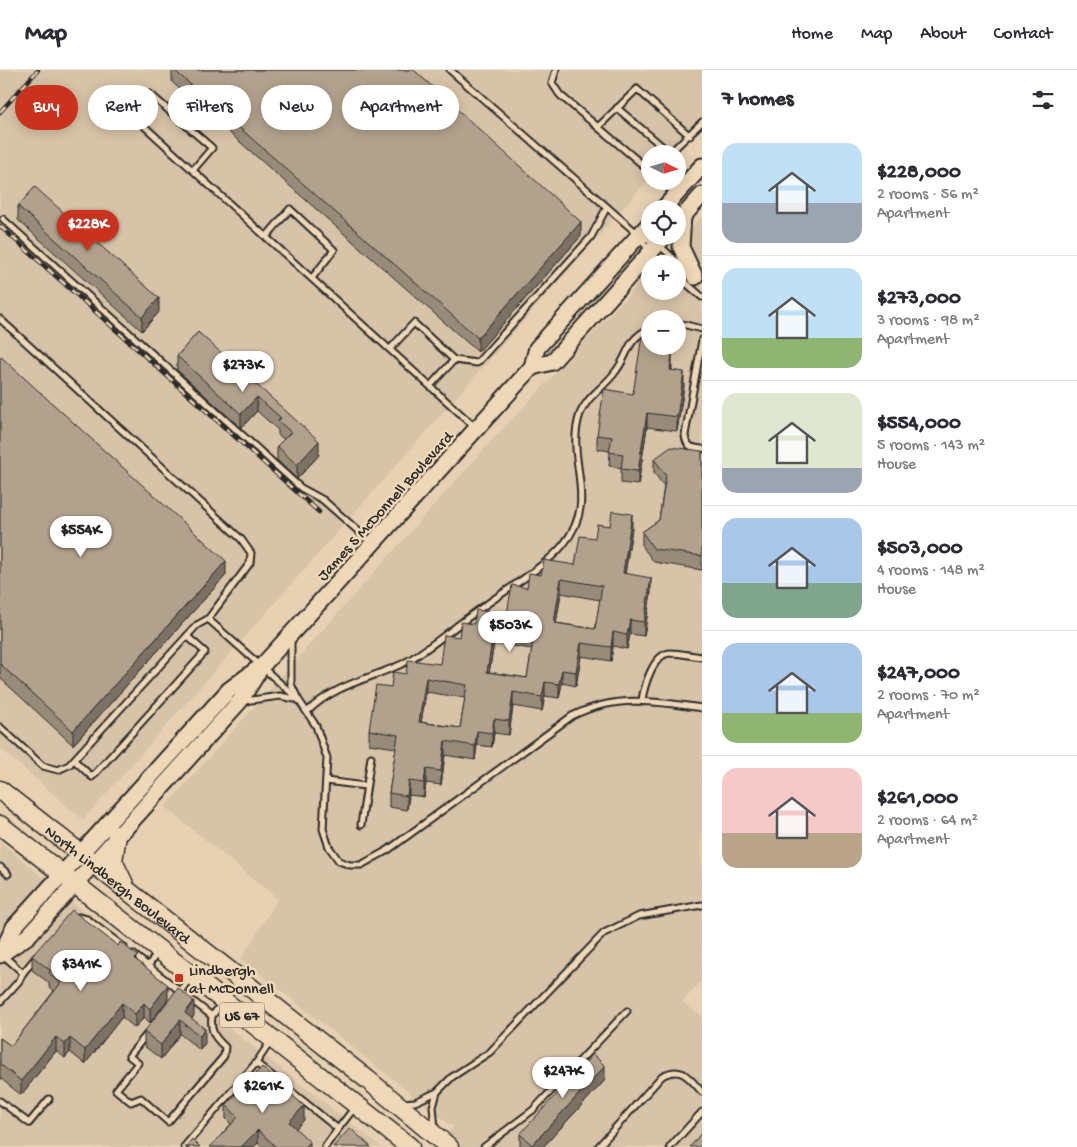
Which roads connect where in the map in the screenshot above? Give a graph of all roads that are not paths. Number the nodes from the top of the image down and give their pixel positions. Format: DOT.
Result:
graph roads {
  1 [pos="450,70"];
  2 [pos="556,70"];
  3 [pos="617,108"];
  4 [pos="702,122"];
  5 [pos="598,127"];
  6 [pos="690,136"];
  7 [pos="660,145"];
  8 [pos="680,145"];
  9 [pos="641,163"];
  10 [pos="702,166"];
  11 [pos="193,170"];
  12 [pos="671,190"];
  13 [pos="676,194"];
  14 [pos="702,195"];
  15 [pos="671,200"];
  16 [pos="606,208"];
  17 [pos="686,212"];
  18 [pos="3,219"];
  19 [pos="641,234"];
  20 [pos="266,236"];
  21 [pos="639,236"];
  22 [pos="656,245"];
  23 [pos="658,245"];
  24 [pos="681,245"];
  25 [pos="641,275"];
  26 [pos="312,278"];
  27 [pos="626,279"];
  28 [pos="698,281"];
  29 [pos="686,283"];
  30 [pos="702,297"];
  31 [pos="0,319"];
  32 [pos="686,325"];
  33 [pos="702,329"];
  34 [pos="641,333"];
  35 [pos="702,340"];
  36 [pos="390,350"];
  37 [pos="454,360"];
  38 [pos="697,365"];
  39 [pos="532,367"];
  40 [pos="702,369"];
  41 [pos="430,386"];
  42 [pos="476,428"];
  43 [pos="702,449"];
  44 [pos="373,543"];
  45 [pos="208,619"];
  46 [pos="292,634"];
  47 [pos="187,636"];
  48 [pos="702,658"];
  49 [pos="262,666"];
  50 [pos="298,699"];
  51 [pos="642,700"];
  52 [pos="240,702"];
  53 [pos="702,708"];
  54 [pos="308,711"];
  55 [pos="0,727"];
  56 [pos="371,757"];
  57 [pos="74,760"];
  58 [pos="326,781"];
  59 [pos="365,786"];
  60 [pos="0,790"];
  61 [pos="0,825"];
  62 [pos="361,825"];
  63 [pos="117,835"];
  64 [pos="87,858"];
  65 [pos="0,867"];
  66 [pos="8,874"];
  67 [pos="68,879"];
  68 [pos="126,889"];
  69 [pos="702,905"];
  70 [pos="69,920"];
  71 [pos="159,949"];
  72 [pos="39,953"];
  73 [pos="1,955"];
  74 [pos="148,966"];
  75 [pos="23,973"];
  76 [pos="192,975"];
  77 [pos="181,991"];
  78 [pos="174,999"];
  79 [pos="224,1000"];
  80 [pos="0,1002"];
  81 [pos="627,1011"];
  82 [pos="212,1016"];
  83 [pos="151,1028"];
  84 [pos="273,1039"];
  85 [pos="256,1063"];
  86 [pos="437,1092"];
  87 [pos="702,1092"];
  88 [pos="49,1099"];
  89 [pos="0,1101"];
  90 [pos="397,1103"];
  91 [pos="357,1105"];
  92 [pos="702,1112"];
  93 [pos="338,1129"];
  94 [pos="443,1141"];
  95 [pos="184,1147"];
  96 [pos="325,1147"];
  97 [pos="410,1147"];
  98 [pos="484,1147"];
  99 [pos="598,1147"];
  100 [pos="670,1147"];
  1 -- 16 [label="lane"];
  2 -- 5 [label="lane"];
  3 -- 5 [label="lane"];
  3 -- 6 [label="lane"];
  3 -- 7 [label="lane"];
  4 -- 6 [label="lane"];
  5 -- 9 [label="lane"];
  6 -- 8 [label="lane"];
  10 -- 13 [label="main road"];
  11 -- 11 [label="lane"];
  11 -- 20 [label="lane"];
  12 -- 13 [label="lane"];
  13 -- 15 [label="main road"];
  14 -- 17 [label="main road"];
  16 -- 21 [label="lane"];
  16 -- 37 [label="lane"];
  18 -- 44 [label="lane"];
  19 -- 21 [label="main road, James S McDonnell Boulevard"];
  20 -- 26 [label="lane"];
  20 -- 26 [label="lane"];
  21 -- 39 [label="main road, James S McDonnell Boulevard"];
  22 -- 27 [label="main road, James S McDonnell Boulevard"];
  23 -- 28 [label="lane"];
  24 -- 28 [label="main road"];
  25 -- 27 [label="main road"];
  26 -- 36 [label="lane"];
  27 -- 39 [label="main road, James S McDonnell Boulevard"];
  29 -- 30 [label="lane"];
  31 -- 45 [label="lane"];
  32 -- 33 [label="lane"];
  34 -- 54 [label="lane"];
  35 -- 38 [label="lane"];
  36 -- 37 [label="lane"];
  36 -- 41 [label="lane"];
  37 -- 41 [label="lane"];
  38 -- 40 [label="lane"];
  38 -- 43 [label="lane"];
  39 -- 42 [label="main road, James S McDonnell Boulevard"];
  41 -- 42 [label="lane"];
  42 -- 44 [label="main road, James S McDonnell Boulevard"];
  44 -- 46 [label="main road, James S McDonnell Boulevard"];
  45 -- 47 [label="lane"];
  45 -- 49 [label="lane"];
  46 -- 49 [label="main road, James S McDonnell Boulevard"];
  46 -- 50 [label="lane"];
  47 -- 57 [label="lane"];
  47 -- 57 [label="lane"];
  48 -- 51 [label="lane"];
  49 -- 50 [label="lane"];
  49 -- 52 [label="main road, James S McDonnell Boulevard"];
  49 -- 64 [label="main road, James S McDonnell Boulevard"];
  50 -- 52 [label="lane"];
  50 -- 54 [label="lane"];
  51 -- 53 [label="lane"];
  51 -- 58 [label="lane"];
  52 -- 63 [label="main road, James S McDonnell Boulevard"];
  54 -- 58 [label="lane"];
  55 -- 57 [label="lane"];
  56 -- 59 [label="lane"];
  58 -- 59 [label="lane"];
  59 -- 62 [label="lane"];
  60 -- 64 [label="highway, North Lindbergh Boulevard / US 67"];
  61 -- 67 [label="highway, North Lindbergh Boulevard / US 67"];
  63 -- 64 [label="main road, James S McDonnell Boulevard"];
  63 -- 68 [label="highway"];
  64 -- 67 [label="main road, James S McDonnell Boulevard"];
  64 -- 68 [label="highway, North Lindbergh Boulevard / US 67"];
  65 -- 66 [label="lane"];
  67 -- 71 [label="highway, North Lindbergh Boulevard / US 67"];
  67 -- 73 [label="main road, James S McDonnell Boulevard"];
  68 -- 90 [label="highway, North Lindbergh Boulevard / US 67"];
  69 -- 86 [label="lane"];
  70 -- 74 [label="lane"];
  71 -- 74 [label="lane"];
  71 -- 76 [label="highway, North Lindbergh Boulevard / US 67"];
  72 -- 75 [label="lane"];
  73 -- 75 [label="lane"];
  74 -- 77 [label="lane"];
  75 -- 80 [label="lane"];
  76 -- 77 [label="lane"];
  76 -- 79 [label="highway, North Lindbergh Boulevard / US 67"];
  77 -- 78 [label="lane"];
  77 -- 82 [label="lane"];
  79 -- 82 [label="lane"];
  79 -- 84 [label="highway, North Lindbergh Boulevard / US 67"];
  81 -- 98 [label="lane"];
  82 -- 83 [label="lane"];
  84 -- 85 [label="lane"];
  84 -- 91 [label="highway, North Lindbergh Boulevard / US 67"];
  85 -- 93 [label="lane"];
  85 -- 95 [label="lane"];
  86 -- 90 [label="lane"];
  86 -- 94 [label="lane"];
  87 -- 99 [label="lane"];
  88 -- 89 [label="lane"];
  90 -- 94 [label="highway, North Lindbergh Boulevard / US 67"];
  91 -- 93 [label="lane"];
  91 -- 97 [label="highway, North Lindbergh Boulevard / US 67"];
  92 -- 100 [label="lane"];
  93 -- 96 [label="lane"];
}
